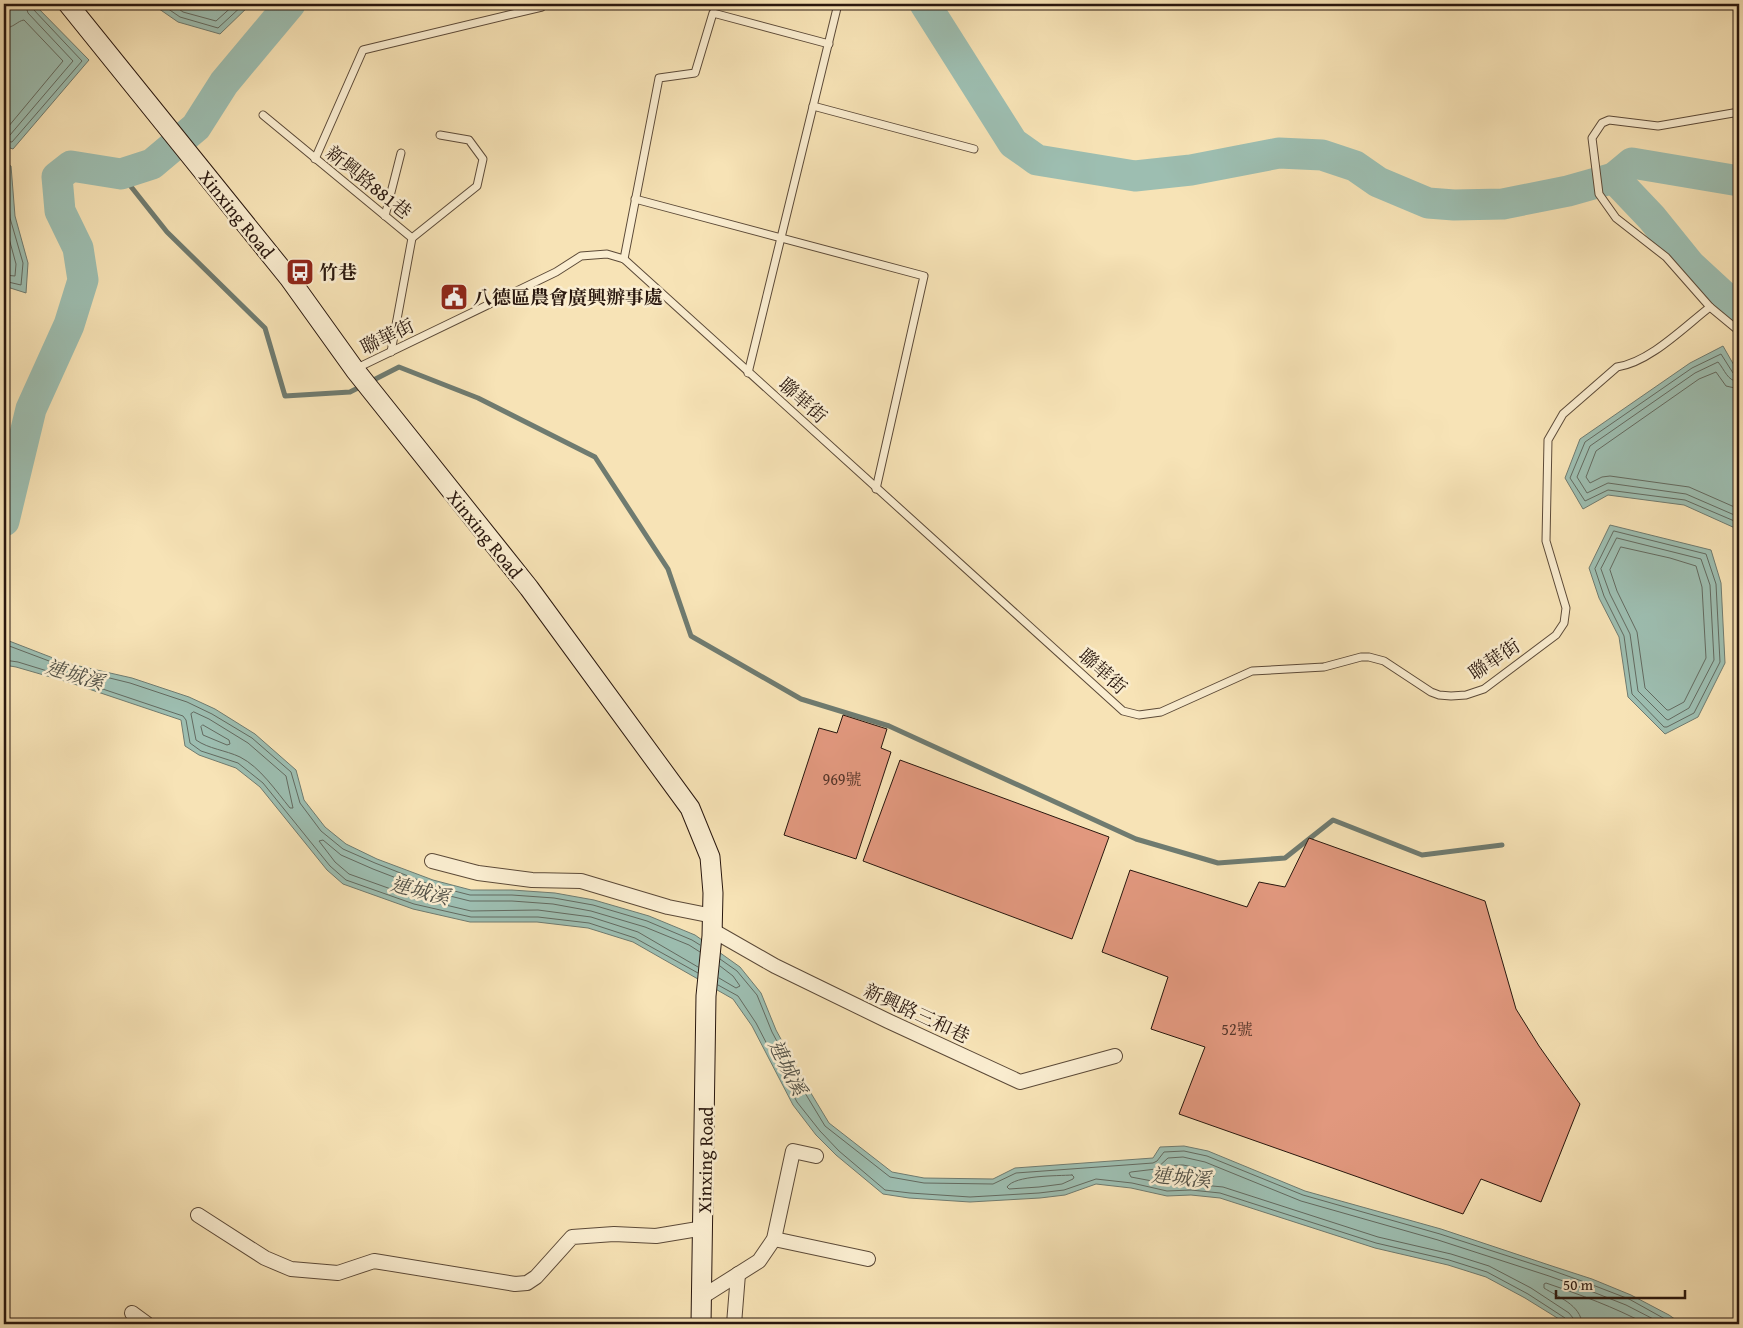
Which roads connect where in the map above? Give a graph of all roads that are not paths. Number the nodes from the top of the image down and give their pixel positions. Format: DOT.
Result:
graph roads {
  1 [pos="68,4"];
  2 [pos="838,4"];
  3 [pos="542,7"];
  4 [pos="829,44"];
  5 [pos="813,106"];
  6 [pos="1739,112"];
  7 [pos="263,115"];
  8 [pos="440,135"];
  9 [pos="974,149"];
  10 [pos="400,153"];
  11 [pos="316,159"];
  12 [pos="635,199"];
  13 [pos="385,216"];
  14 [pos="412,238"];
  15 [pos="780,238"];
  16 [pos="624,259"];
  17 [pos="1710,307"];
  18 [pos="1739,332"];
  19 [pos="391,352"];
  20 [pos="357,372"];
  21 [pos="748,373"];
  22 [pos="876,489"];
  23 [pos="432,861"];
  24 [pos="712,927"];
  25 [pos="1115,1056"];
  26 [pos="816,1156"];
  27 [pos="198,1215"];
  28 [pos="704,1228"];
  29 [pos="774,1239"];
  30 [pos="868,1259"];
  31 [pos="738,1274"];
  32 [pos="702,1297"];
  33 [pos="132,1313"];
  34 [pos="147,1324"];
  35 [pos="702,1324"];
  36 [pos="734,1324"];
  1 -- 20 [label="street, Xinxing Road"];
  2 -- 4 [label="lane"];
  3 -- 11 [label="lane"];
  4 -- 5 [label="lane"];
  4 -- 12 [label="lane"];
  5 -- 9 [label="lane"];
  5 -- 15 [label="lane"];
  6 -- 17 [label="lane"];
  7 -- 11 [label="lane, 新興路881巷"];
  8 -- 14 [label="lane"];
  10 -- 13 [label="lane"];
  11 -- 13 [label="lane, 新興路881巷"];
  12 -- 15 [label="lane"];
  12 -- 16 [label="lane"];
  13 -- 14 [label="lane, 新興路881巷"];
  14 -- 19 [label="lane, 新興路881巷"];
  15 -- 21 [label="lane"];
  15 -- 22 [label="lane"];
  16 -- 19 [label="lane, 聯華街"];
  16 -- 21 [label="lane, 聯華街"];
  17 -- 18 [label="lane"];
  17 -- 22 [label="lane, 聯華街"];
  19 -- 20 [label="lane, 聯華街"];
  20 -- 24 [label="street, Xinxing Road"];
  21 -- 22 [label="lane, 聯華街"];
  23 -- 24 [label="street, 新興路三和巷"];
  24 -- 25 [label="street, 新興路三和巷"];
  24 -- 28 [label="street, Xinxing Road"];
  26 -- 29 [label="street"];
  27 -- 28 [label="street"];
  28 -- 32 [label="street, Xinxing Road"];
  29 -- 30 [label="street"];
  29 -- 31 [label="street"];
  31 -- 32 [label="street"];
  31 -- 36 [label="street"];
  32 -- 35 [label="street, Xinxing Road"];
  33 -- 34 [label="street"];
}
